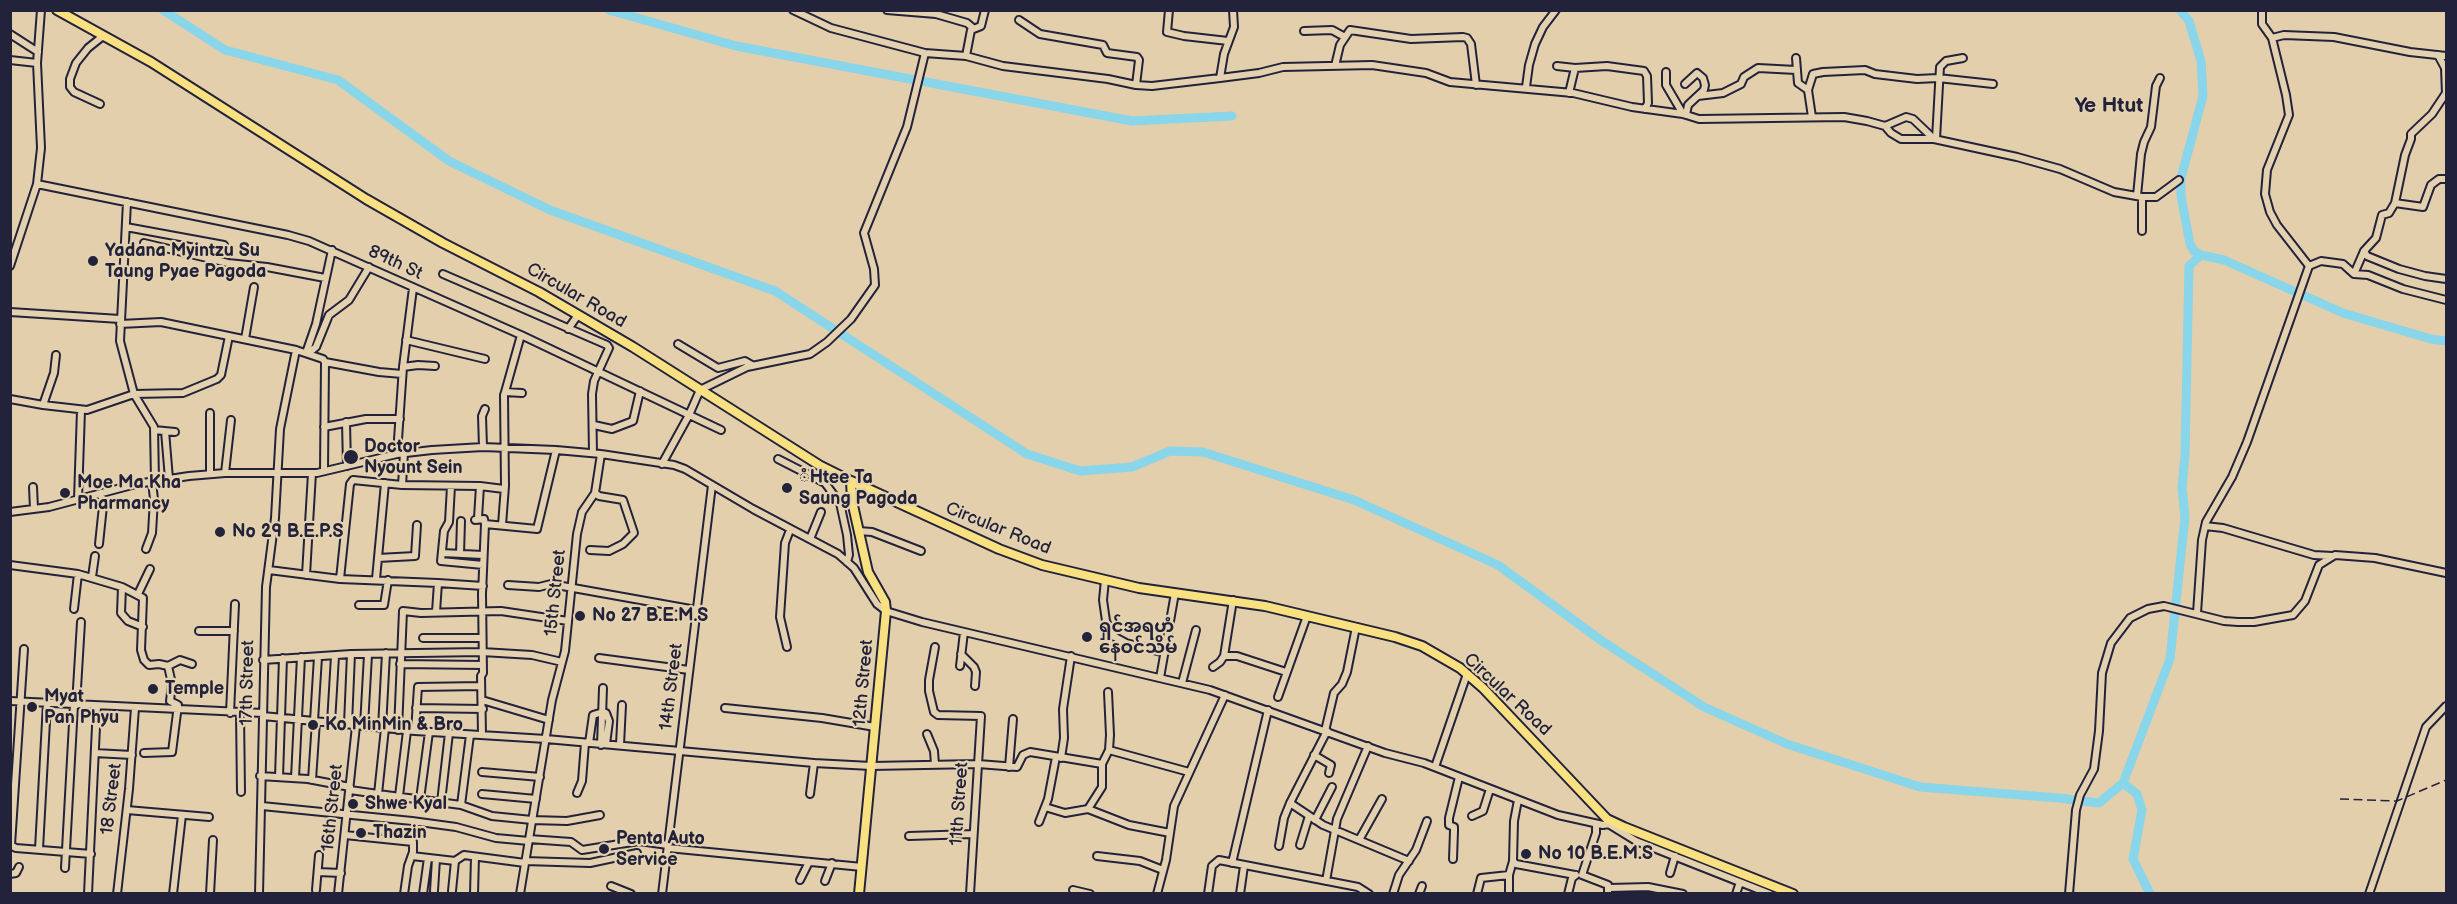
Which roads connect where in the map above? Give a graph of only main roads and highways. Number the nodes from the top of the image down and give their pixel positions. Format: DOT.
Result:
graph roads {
  1 [pos="57,10"];
  2 [pos="851,481"];
  3 [pos="859,894"];
  4 [pos="1793,894"];
  1 -- 2 [label="main road, Circular Road"];
  2 -- 3 [label="main road, 12th Street"];
  2 -- 4 [label="main road, Circular Road"];
}
